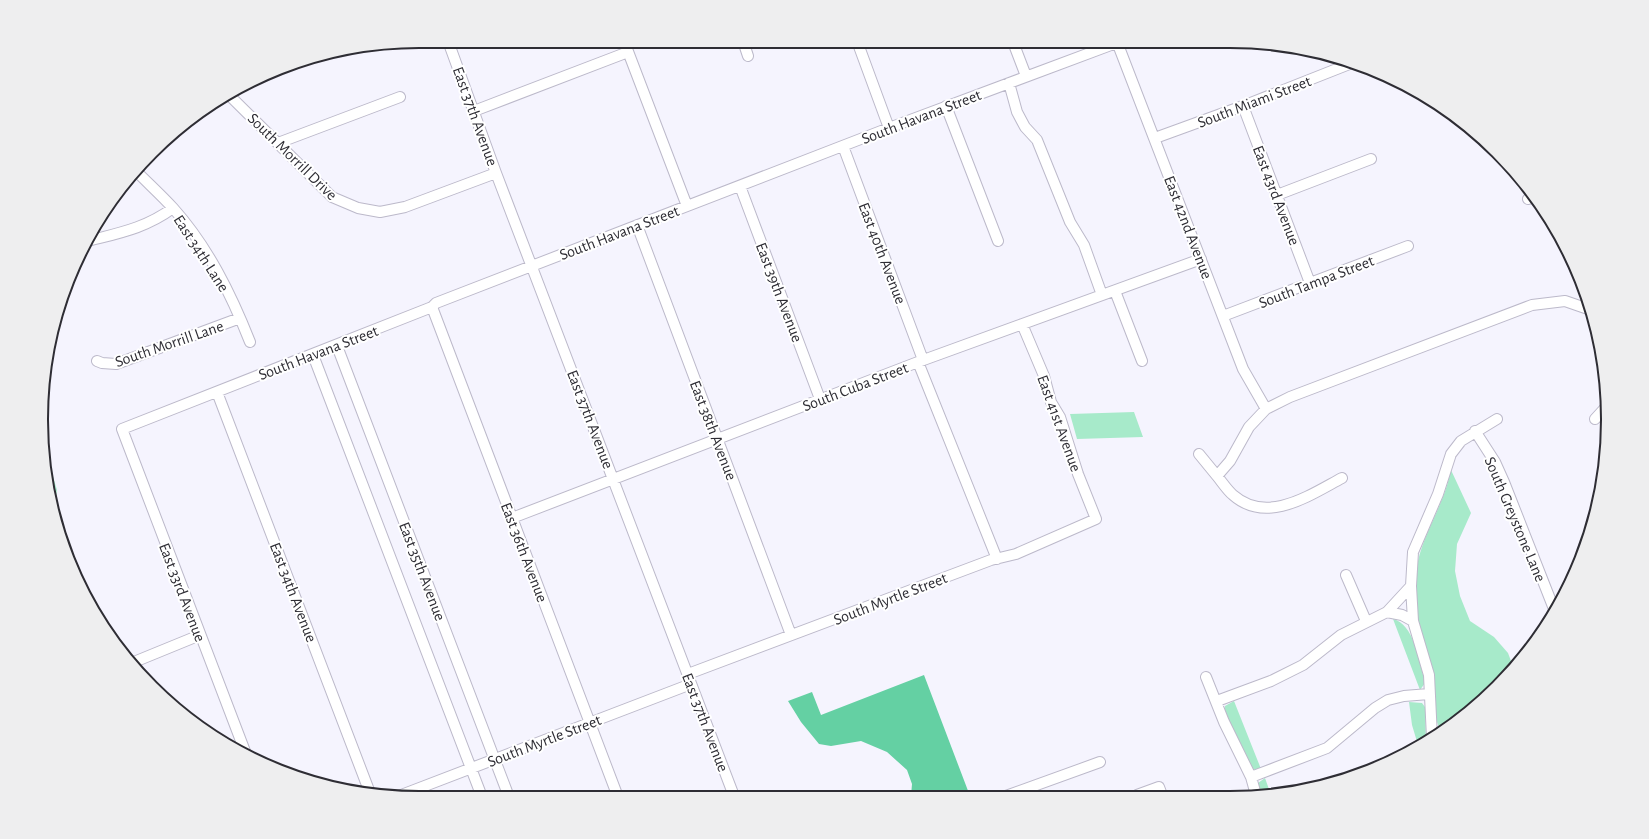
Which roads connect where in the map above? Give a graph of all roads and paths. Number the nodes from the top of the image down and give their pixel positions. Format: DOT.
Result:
graph roads {
  1 [pos="451,48"];
  2 [pos="627,48"];
  3 [pos="745,48"];
  4 [pos="860,48"];
  5 [pos="1015,48"];
  6 [pos="1102,48"];
  7 [pos="1120,48"];
  8 [pos="628,52"];
  9 [pos="748,56"];
  10 [pos="1344,66"];
  11 [pos="1026,76"];
  12 [pos="1008,83"];
  13 [pos="400,97"];
  14 [pos="233,99"];
  15 [pos="946,106"];
  16 [pos="1243,106"];
  17 [pos="474,111"];
  18 [pos="889,128"];
  19 [pos="1155,138"];
  20 [pos="278,143"];
  21 [pos="843,146"];
  22 [pos="1371,159"];
  23 [pos="496,172"];
  24 [pos="140,176"];
  25 [pos="740,186"];
  26 [pos="1277,195"];
  27 [pos="687,206"];
  28 [pos="173,208"];
  29 [pos="637,225"];
  30 [pos="95,239"];
  31 [pos="998,241"];
  32 [pos="1408,246"];
  33 [pos="1201,259"];
  34 [pos="532,266"];
  35 [pos="1310,283"];
  36 [pos="1115,291"];
  37 [pos="1102,295"];
  38 [pos="432,307"];
  39 [pos="1583,307"];
  40 [pos="1223,316"];
  41 [pos="240,318"];
  42 [pos="1022,324"];
  43 [pos="250,342"];
  44 [pos="337,346"];
  45 [pos="313,355"];
  46 [pos="97,360"];
  47 [pos="920,361"];
  48 [pos="1142,361"];
  49 [pos="217,392"];
  50 [pos="820,399"];
  51 [pos="1266,409"];
  52 [pos="1601,413"];
  53 [pos="1497,418"];
  54 [pos="1595,419"];
  55 [pos="122,430"];
  56 [pos="1475,431"];
  57 [pos="718,440"];
  58 [pos="1199,454"];
  59 [pos="1217,476"];
  60 [pos="614,478"];
  61 [pos="1342,478"];
  62 [pos="512,518"];
  63 [pos="1093,522"];
  64 [pos="997,559"];
  65 [pos="1346,575"];
  66 [pos="1411,586"];
  67 [pos="1552,604"];
  68 [pos="1387,612"];
  69 [pos="1413,620"];
  70 [pos="1366,621"];
  71 [pos="200,635"];
  72 [pos="791,635"];
  73 [pos="137,661"];
  74 [pos="688,674"];
  75 [pos="1206,677"];
  76 [pos="691,684"];
  77 [pos="1429,694"];
  78 [pos="1217,701"];
  79 [pos="590,723"];
  80 [pos="1433,730"];
  81 [pos="243,746"];
  82 [pos="494,759"];
  83 [pos="1100,762"];
  84 [pos="471,768"];
  85 [pos="1251,777"];
  86 [pos="368,787"];
  87 [pos="1255,790"];
  88 [pos="412,791"];
  89 [pos="480,791"];
  90 [pos="506,791"];
  91 [pos="616,791"];
  92 [pos="732,791"];
  93 [pos="1020,791"];
  1 -- 17 [label="street, East 37th Avenue"];
  2 -- 8 [label="street"];
  3 -- 9 [label="street"];
  4 -- 18 [label="street"];
  5 -- 11 [label="street"];
  6 -- 11 [label="street, South Havana Street"];
  7 -- 19 [label="street, East 42nd Avenue"];
  8 -- 17 [label="street"];
  8 -- 27 [label="street"];
  10 -- 16 [label="street, South Miami Street"];
  11 -- 12 [label="street, South Havana Street"];
  12 -- 15 [label="street, South Havana Street"];
  12 -- 37 [label="street"];
  13 -- 20 [label="street"];
  14 -- 20 [label="street, South Morrill Drive"];
  15 -- 18 [label="street, South Havana Street"];
  15 -- 31 [label="street"];
  16 -- 19 [label="street, South Miami Street"];
  16 -- 26 [label="street, East 43rd Avenue"];
  17 -- 23 [label="street, East 37th Avenue"];
  18 -- 21 [label="street, South Havana Street"];
  19 -- 33 [label="street, East 42nd Avenue"];
  20 -- 23 [label="street, South Morrill Drive"];
  21 -- 25 [label="street, South Havana Street"];
  21 -- 47 [label="street, East 40th Avenue"];
  22 -- 26 [label="street"];
  23 -- 34 [label="street, East 37th Avenue"];
  24 -- 28 [label="street, East 34th Lane"];
  25 -- 27 [label="street, South Havana Street"];
  25 -- 50 [label="street, East 39th Avenue"];
  26 -- 35 [label="street, East 43rd Avenue"];
  27 -- 29 [label="street, South Havana Street"];
  28 -- 30 [label="street"];
  28 -- 41 [label="street, East 34th Lane"];
  29 -- 34 [label="street, South Havana Street"];
  29 -- 57 [label="street, East 38th Avenue"];
  32 -- 35 [label="street, South Tampa Street"];
  33 -- 36 [label="street, South Cuba Street"];
  33 -- 40 [label="street, East 42nd Avenue"];
  34 -- 38 [label="street, South Havana Street"];
  34 -- 60 [label="street, East 37th Avenue"];
  35 -- 40 [label="street, South Tampa Street"];
  36 -- 37 [label="street, South Cuba Street"];
  36 -- 48 [label="street"];
  37 -- 42 [label="street, South Cuba Street"];
  38 -- 44 [label="street, South Havana Street"];
  38 -- 62 [label="street, East 36th Avenue"];
  39 -- 51 [label="street"];
  40 -- 51 [label="street, East 42nd Avenue"];
  41 -- 43 [label="street, East 34th Lane"];
  41 -- 46 [label="street, South Morrill Lane"];
  42 -- 47 [label="street, South Cuba Street"];
  42 -- 63 [label="street, East 41st Avenue"];
  44 -- 45 [label="street, South Havana Street"];
  44 -- 82 [label="street, East 35th Avenue"];
  45 -- 49 [label="street, South Havana Street"];
  45 -- 84 [label="street, East 35th Avenue"];
  47 -- 50 [label="street, South Cuba Street"];
  47 -- 64 [label="street, East 40th Avenue"];
  49 -- 55 [label="street, South Havana Street"];
  49 -- 86 [label="street, East 34th Avenue"];
  50 -- 57 [label="street, South Cuba Street"];
  51 -- 59 [label="street"];
  52 -- 54 [label="street"];
  53 -- 56 [label="street"];
  55 -- 71 [label="street, East 33rd Avenue"];
  56 -- 66 [label="street"];
  56 -- 67 [label="street, South Greystone Lane"];
  57 -- 60 [label="street, South Cuba Street"];
  57 -- 72 [label="street, East 38th Avenue"];
  58 -- 59 [label="street"];
  59 -- 61 [label="street"];
  60 -- 62 [label="street, South Cuba Street"];
  60 -- 74 [label="street, East 37th Avenue"];
  62 -- 79 [label="street, East 36th Avenue"];
  63 -- 64 [label="street, South Myrtle Street"];
  64 -- 72 [label="street, South Myrtle Street"];
  65 -- 70 [label="street"];
  66 -- 68 [label="street"];
  66 -- 69 [label="street"];
  68 -- 69 [label="street"];
  68 -- 70 [label="street"];
  69 -- 77 [label="street"];
  70 -- 78 [label="street"];
  71 -- 73 [label="street"];
  71 -- 81 [label="street, East 33rd Avenue"];
  72 -- 74 [label="street, South Myrtle Street"];
  74 -- 76 [label="street, East 37th Avenue"];
  75 -- 78 [label="street"];
  76 -- 79 [label="street, South Myrtle Street"];
  76 -- 92 [label="street, East 37th Avenue"];
  77 -- 80 [label="street"];
  77 -- 85 [label="street"];
  78 -- 85 [label="street"];
  79 -- 82 [label="street, South Myrtle Street"];
  79 -- 91 [label="street, East 36th Avenue"];
  82 -- 84 [label="street, South Myrtle Street"];
  82 -- 90 [label="street, East 35th Avenue"];
  83 -- 93 [label="street"];
  84 -- 88 [label="street, South Myrtle Street"];
  84 -- 89 [label="street, East 35th Avenue"];
  85 -- 87 [label="street"];
}
